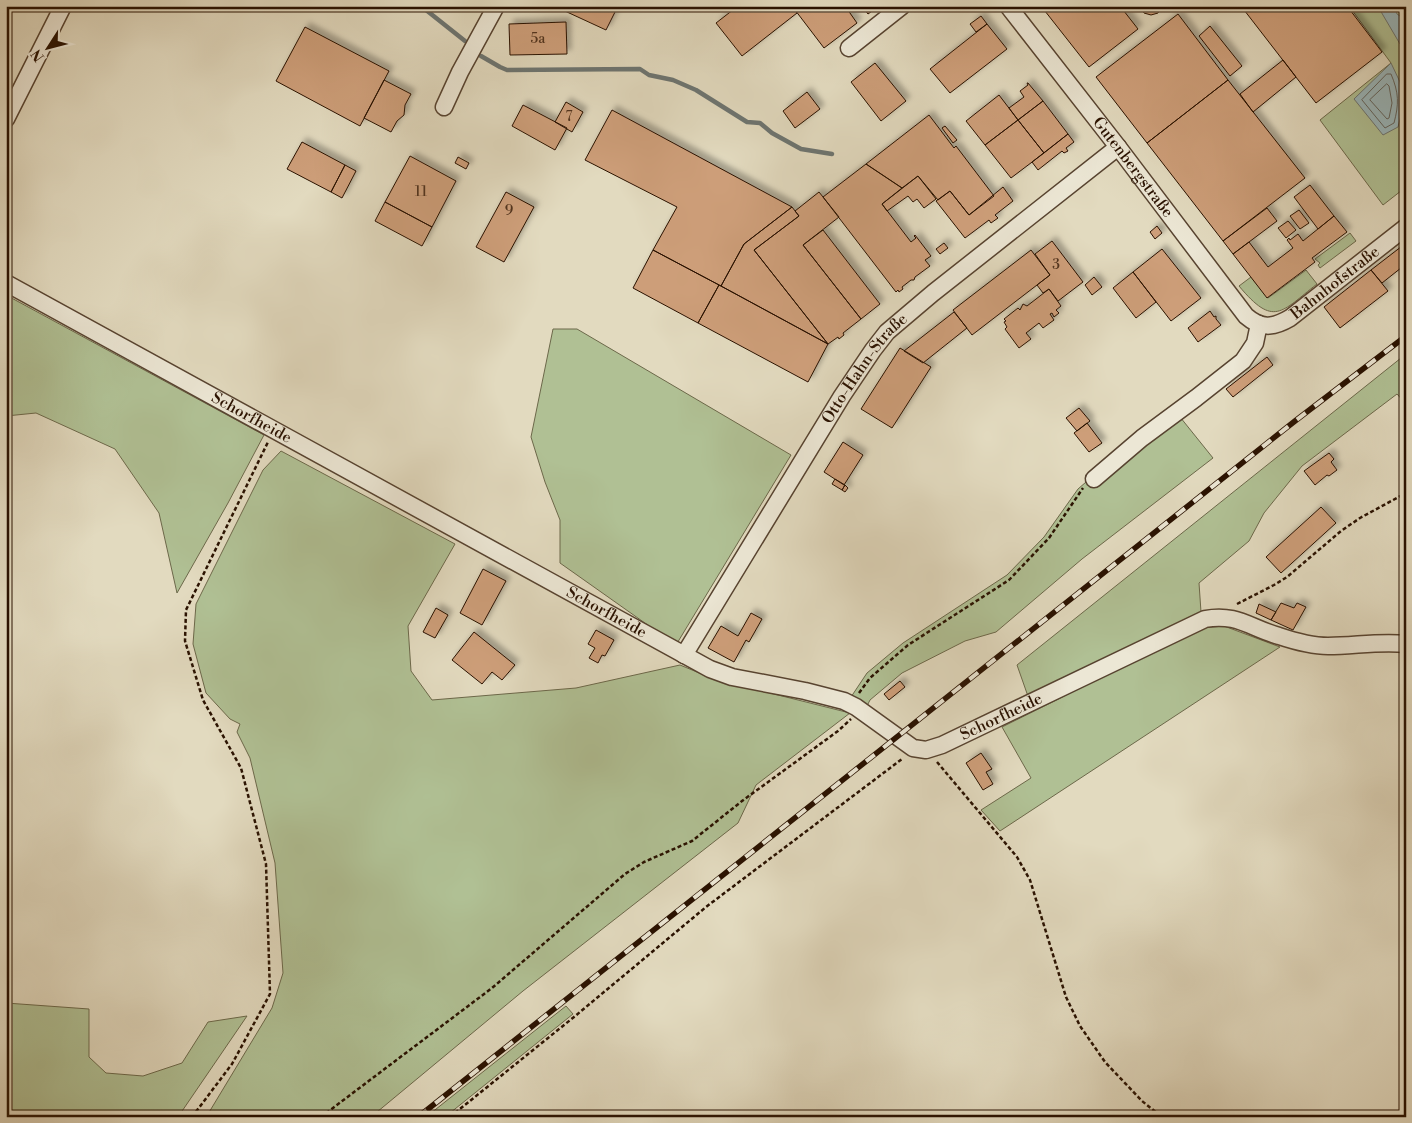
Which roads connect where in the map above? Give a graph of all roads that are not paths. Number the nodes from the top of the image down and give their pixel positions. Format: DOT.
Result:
graph roads {
  1 [pos="63,6"];
  2 [pos="496,6"];
  3 [pos="902,6"];
  4 [pos="1008,6"];
  5 [pos="849,48"];
  6 [pos="444,107"];
  7 [pos="6,119"];
  8 [pos="1118,147"];
  9 [pos="1406,227"];
  10 [pos="6,283"];
  11 [pos="1259,324"];
  12 [pos="1094,479"];
  13 [pos="1406,644"];
  14 [pos="684,655"];
  1 -- 7 [label="street"];
  2 -- 6 [label="street"];
  3 -- 5 [label="street"];
  4 -- 8 [label="street, Gutenbergstraße"];
  8 -- 11 [label="street, Gutenbergstraße"];
  8 -- 14 [label="street, Otto-Hahn-Straße"];
  9 -- 11 [label="street, Bahnhofstraße"];
  10 -- 14 [label="street, Schorfheide"];
  11 -- 12 [label="street"];
  13 -- 14 [label="street, Schorfheide"];
}
